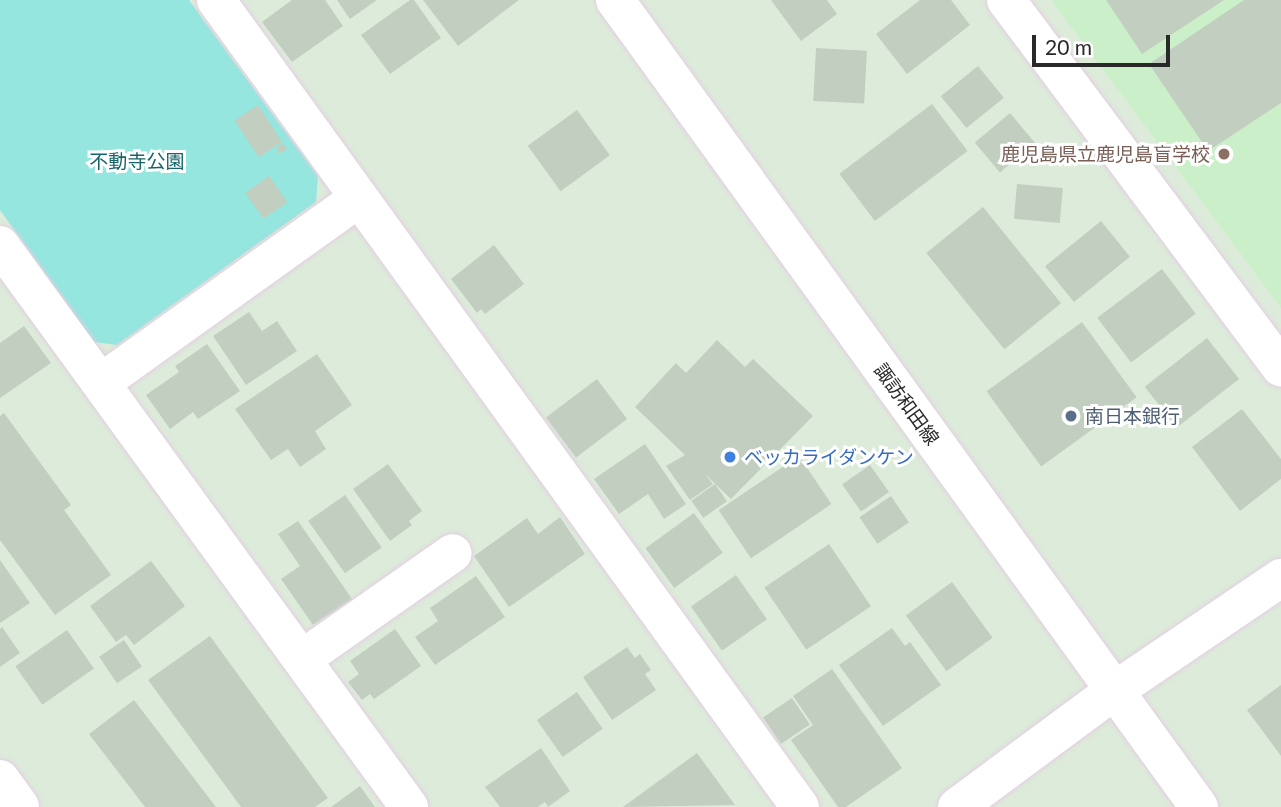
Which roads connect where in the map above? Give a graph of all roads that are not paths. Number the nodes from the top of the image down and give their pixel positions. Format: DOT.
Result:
graph roads {
  1 [pos="216,0"];
  2 [pos="615,0"];
  3 [pos="1006,0"];
  4 [pos="359,198"];
  5 [pos="0,245"];
  6 [pos="1281,368"];
  7 [pos="102,382"];
  8 [pos="453,553"];
  9 [pos="1281,578"];
  10 [pos="302,659"];
  11 [pos="1114,691"];
  12 [pos="0,779"];
  13 [pos="20,807"];
  14 [pos="409,807"];
  15 [pos="800,807"];
  16 [pos="957,807"];
  17 [pos="1199,807"];
  1 -- 4 [label="street"];
  2 -- 11 [label="street, 諏訪和田線"];
  3 -- 6 [label="street"];
  4 -- 7 [label="street"];
  4 -- 15 [label="street"];
  5 -- 7 [label="street"];
  7 -- 10 [label="street"];
  8 -- 10 [label="street"];
  9 -- 11 [label="street"];
  10 -- 14 [label="street"];
  11 -- 16 [label="street"];
  11 -- 17 [label="street, 諏訪和田線"];
  12 -- 13 [label="street"];
}
